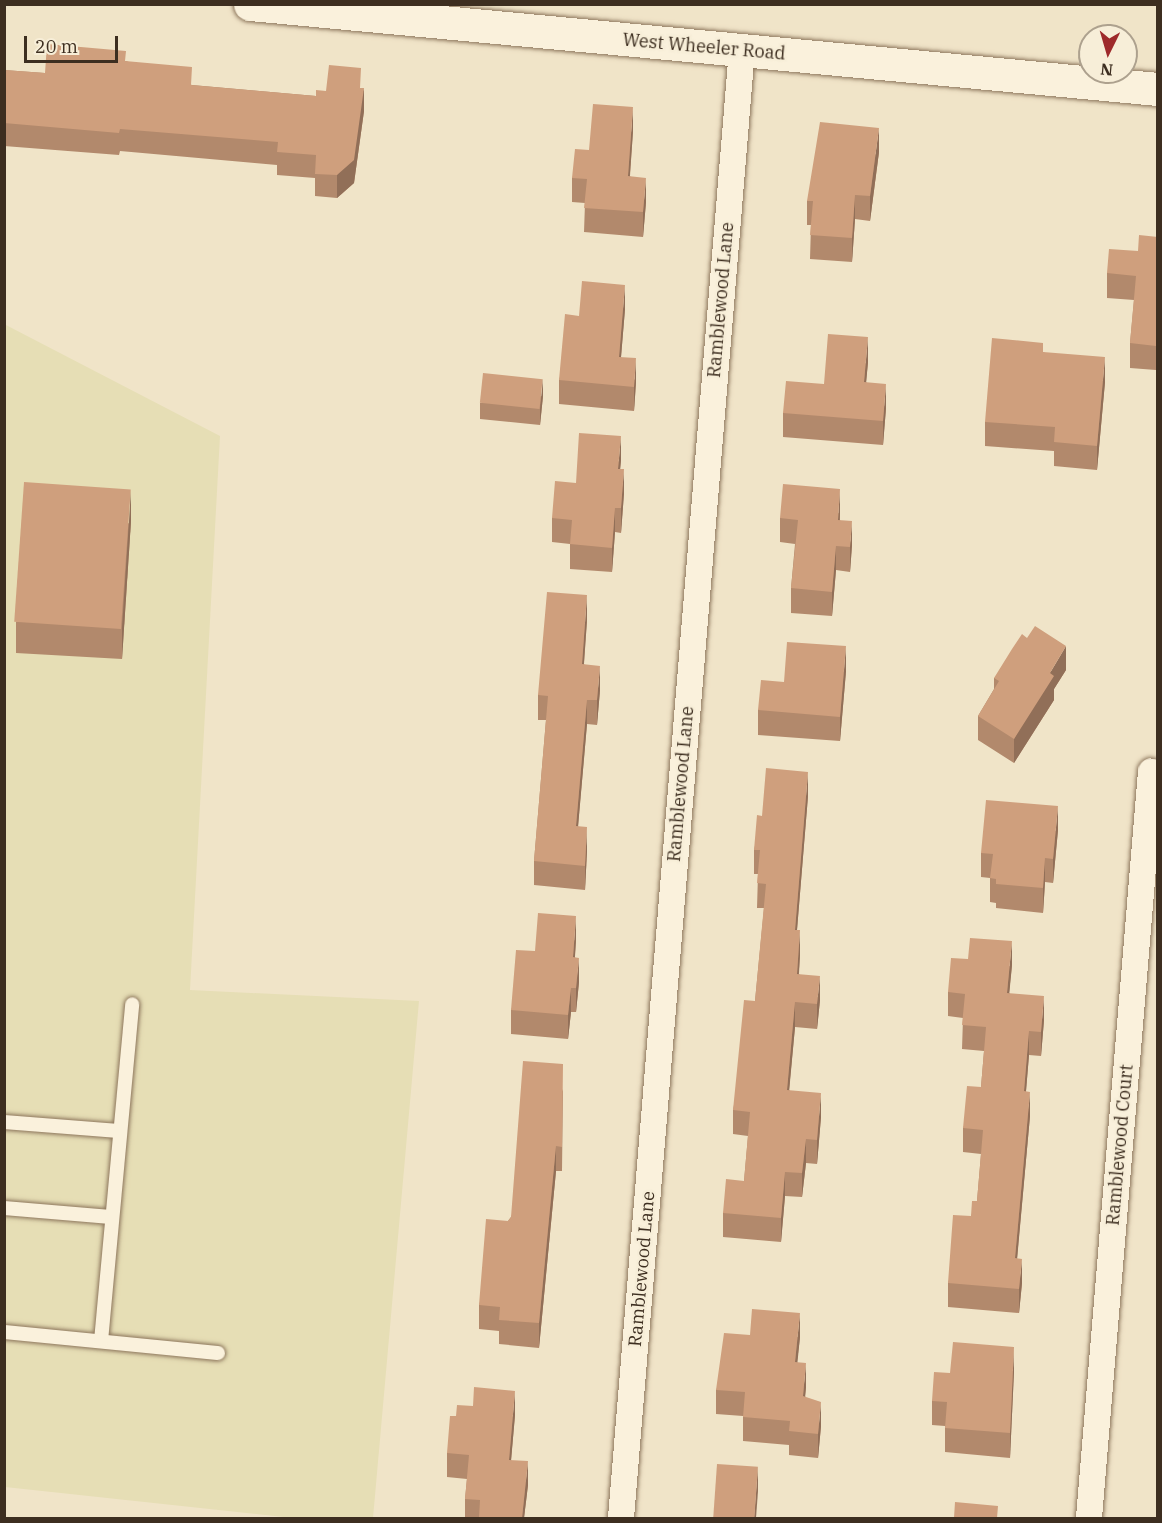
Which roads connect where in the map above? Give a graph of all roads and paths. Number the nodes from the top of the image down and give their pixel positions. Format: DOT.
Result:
graph roads {
  1 [pos="250,4"];
  2 [pos="742,50"];
  3 [pos="1158,90"];
  4 [pos="1151,772"];
  5 [pos="132,1004"];
  6 [pos="4,1122"];
  7 [pos="119,1131"];
  8 [pos="4,1208"];
  9 [pos="111,1217"];
  10 [pos="4,1332"];
  11 [pos="101,1341"];
  12 [pos="218,1353"];
  13 [pos="621,1518"];
  14 [pos="1089,1518"];
  1 -- 2 [label="street, West Wheeler Road"];
  2 -- 3 [label="street, West Wheeler Road"];
  2 -- 13 [label="street, Ramblewood Lane"];
  4 -- 14 [label="street, Ramblewood Court"];
  5 -- 7 [label="lane"];
  6 -- 7 [label="lane"];
  7 -- 9 [label="lane"];
  8 -- 9 [label="lane"];
  9 -- 11 [label="lane"];
  10 -- 11 [label="lane"];
  11 -- 12 [label="lane"];
}
